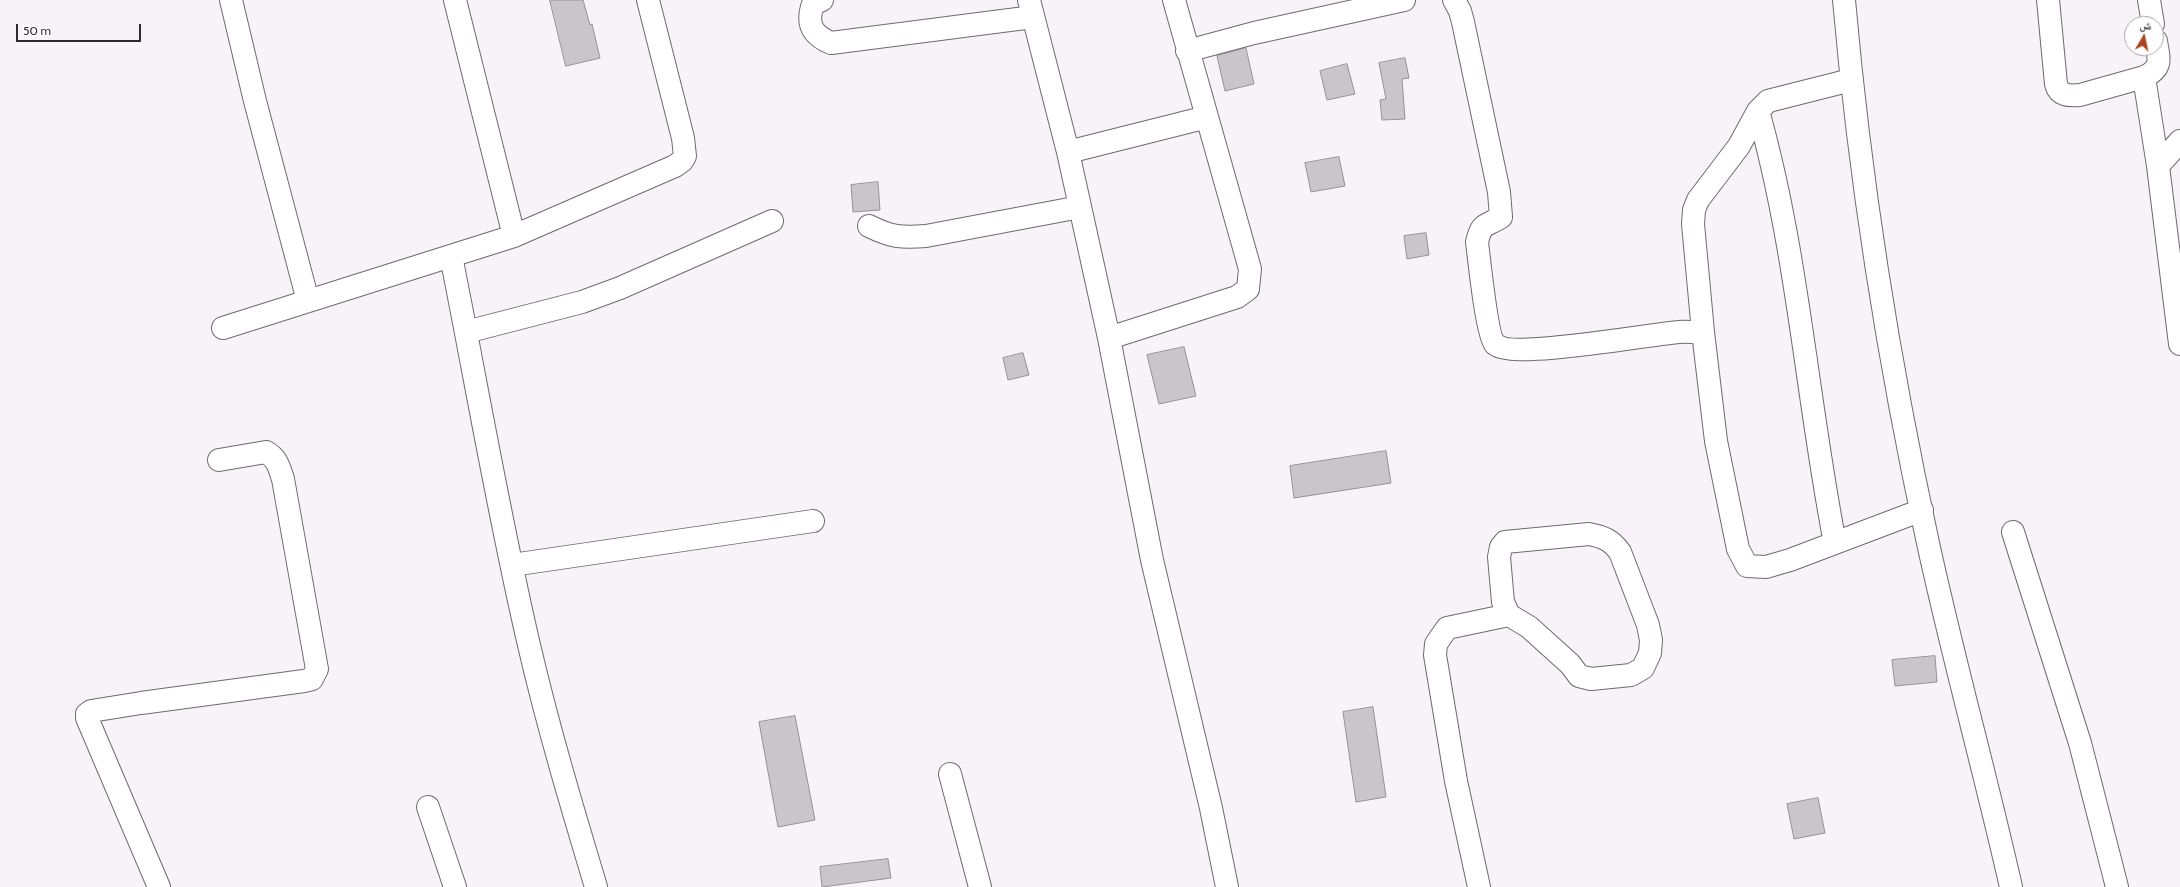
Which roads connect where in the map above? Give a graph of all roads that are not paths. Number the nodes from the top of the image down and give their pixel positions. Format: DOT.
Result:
graph roads {
  1 [pos="231,0"];
  2 [pos="455,0"];
  3 [pos="648,0"];
  4 [pos="822,0"];
  5 [pos="1174,0"];
  6 [pos="1404,0"];
  7 [pos="1454,0"];
  8 [pos="1844,0"];
  9 [pos="2048,0"];
  10 [pos="2149,0"];
  11 [pos="1367,4"];
  12 [pos="1031,9"];
  13 [pos="2152,16"];
  14 [pos="1188,50"];
  15 [pos="2157,56"];
  16 [pos="2144,77"];
  17 [pos="1851,80"];
  18 [pos="1758,111"];
  19 [pos="1207,117"];
  20 [pos="2180,141"];
  21 [pos="1068,152"];
  22 [pos="2158,166"];
  23 [pos="1080,207"];
  24 [pos="772,221"];
  25 [pos="869,226"];
  26 [pos="514,236"];
  27 [pos="451,256"];
  28 [pos="308,301"];
  29 [pos="223,328"];
  30 [pos="466,332"];
  31 [pos="1703,332"];
  32 [pos="1109,338"];
  33 [pos="2180,344"];
  34 [pos="219,460"];
  35 [pos="1922,510"];
  36 [pos="812,521"];
  37 [pos="2013,532"];
  38 [pos="1835,543"];
  39 [pos="512,565"];
  40 [pos="1509,615"];
  41 [pos="950,774"];
  42 [pos="428,807"];
  43 [pos="159,887"];
  44 [pos="455,887"];
  45 [pos="596,887"];
  46 [pos="980,887"];
  47 [pos="1227,887"];
  48 [pos="1479,887"];
  49 [pos="2011,887"];
  50 [pos="2117,887"];
  1 -- 28 [label="street"];
  2 -- 26 [label="street"];
  3 -- 26 [label="street"];
  4 -- 12 [label="street"];
  5 -- 14 [label="street"];
  6 -- 11 [label="street"];
  7 -- 31 [label="street"];
  8 -- 17 [label="street"];
  9 -- 16 [label="street"];
  10 -- 13 [label="street"];
  11 -- 14 [label="street"];
  12 -- 21 [label="street"];
  14 -- 19 [label="street"];
  15 -- 16 [label="street"];
  16 -- 22 [label="street"];
  17 -- 18 [label="street"];
  17 -- 35 [label="street"];
  18 -- 31 [label="street"];
  18 -- 38 [label="street"];
  19 -- 21 [label="street"];
  19 -- 32 [label="street"];
  20 -- 22 [label="street"];
  21 -- 23 [label="street"];
  22 -- 33 [label="street"];
  23 -- 25 [label="street"];
  23 -- 32 [label="street"];
  24 -- 30 [label="street"];
  26 -- 27 [label="street"];
  27 -- 28 [label="street"];
  27 -- 30 [label="street"];
  28 -- 29 [label="street"];
  30 -- 39 [label="street"];
  31 -- 38 [label="street"];
  32 -- 47 [label="street"];
  34 -- 43 [label="street"];
  35 -- 38 [label="street"];
  35 -- 49 [label="street"];
  36 -- 39 [label="street"];
  37 -- 50 [label="street"];
  39 -- 45 [label="street"];
  40 -- 40 [label="street"];
  40 -- 48 [label="street"];
  41 -- 46 [label="street"];
  42 -- 44 [label="street"];
}
